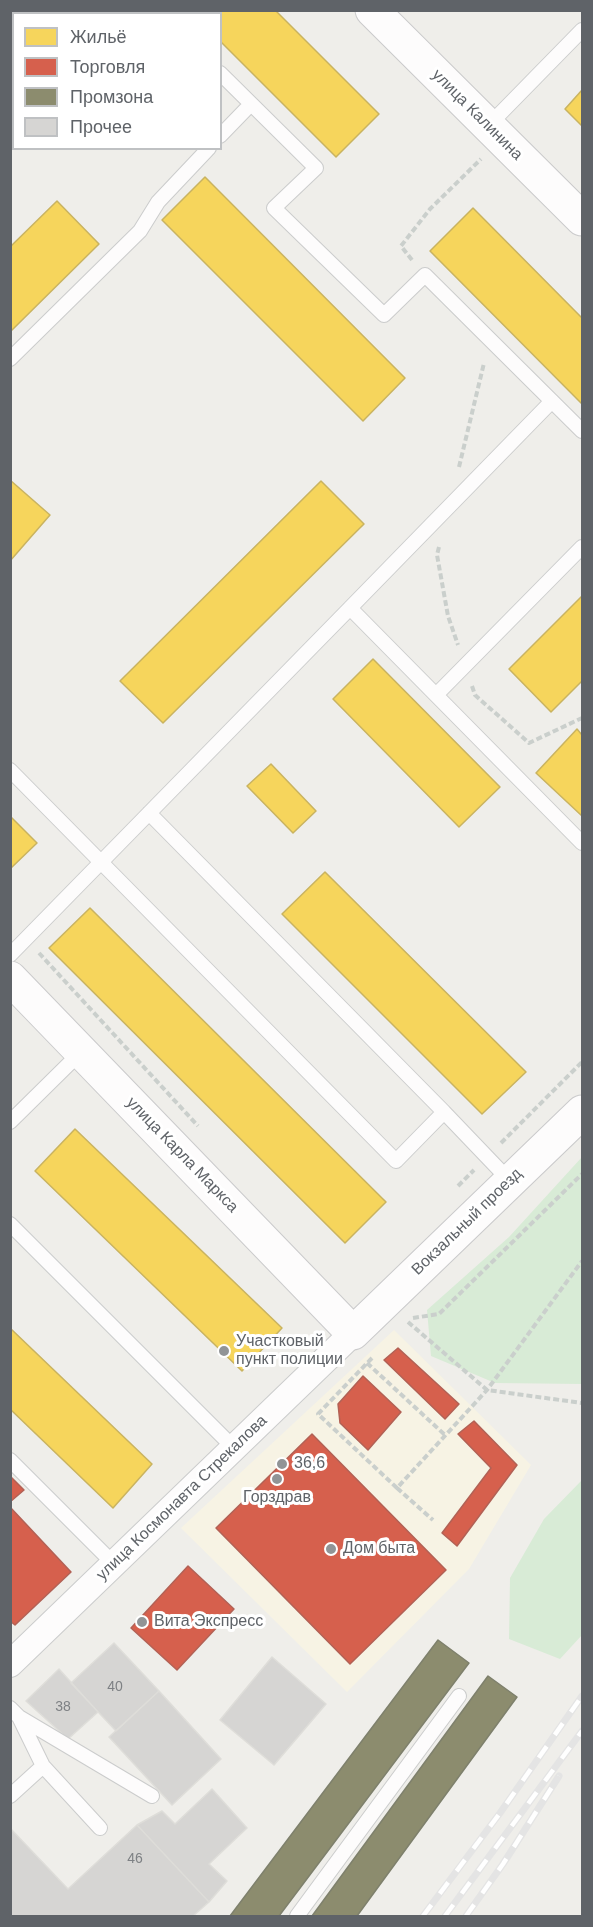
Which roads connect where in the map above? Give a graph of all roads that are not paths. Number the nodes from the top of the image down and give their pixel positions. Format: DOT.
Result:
graph roads {
  1 [pos="372,10"];
  2 [pos="582,30"];
  3 [pos="222,75"];
  4 [pos="251,104"];
  5 [pos="222,134"];
  6 [pos="488,139"];
  7 [pos="207,150"];
  8 [pos="582,219"];
  9 [pos="10,359"];
  10 [pos="552,401"];
  11 [pos="582,431"];
  12 [pos="582,548"];
  13 [pos="350,608"];
  14 [pos="436,695"];
  15 [pos="10,770"];
  16 [pos="149,813"];
  17 [pos="582,843"];
  18 [pos="102,863"];
  19 [pos="10,955"];
  20 [pos="10,978"];
  21 [pos="82,1052"];
  22 [pos="444,1112"];
  23 [pos="582,1112"];
  24 [pos="10,1122"];
  25 [pos="510,1181"];
  26 [pos="10,1224"];
  27 [pos="364,1344"];
  28 [pos="234,1448"];
  29 [pos="10,1460"];
  30 [pos="114,1564"];
  31 [pos="10,1664"];
  32 [pos="459,1696"];
  33 [pos="15,1713"];
  34 [pos="43,1766"];
  35 [pos="10,1796"];
  36 [pos="152,1796"];
  37 [pos="100,1828"];
  38 [pos="297,1917"];
  1 -- 6 [label="street, улица Калинина"];
  2 -- 6 [label="lane"];
  3 -- 4 [label="lane"];
  4 -- 5 [label="lane"];
  4 -- 10 [label="lane"];
  6 -- 8 [label="street, улица Калинина"];
  7 -- 9 [label="lane"];
  10 -- 11 [label="lane"];
  10 -- 13 [label="lane"];
  12 -- 14 [label="lane"];
  13 -- 14 [label="lane"];
  13 -- 16 [label="lane"];
  14 -- 17 [label="lane"];
  15 -- 18 [label="lane"];
  16 -- 18 [label="lane"];
  16 -- 22 [label="lane"];
  18 -- 19 [label="lane"];
  18 -- 22 [label="lane"];
  20 -- 21 [label="street, улица Карла Маркса"];
  21 -- 24 [label="lane"];
  21 -- 27 [label="street, улица Карла Маркса"];
  22 -- 25 [label="lane"];
  23 -- 25 [label="street, Вокзальный проезд"];
  25 -- 27 [label="street, Вокзальный проезд"];
  26 -- 28 [label="lane"];
  27 -- 28 [label="street, улица Космонавта Стрекалова"];
  28 -- 30 [label="street, улица Космонавта Стрекалова"];
  29 -- 30 [label="lane"];
  30 -- 31 [label="street, улица Космонавта Стрекалова"];
  32 -- 38 [label="lane"];
  33 -- 34 [label="lane"];
  33 -- 36 [label="lane"];
  34 -- 35 [label="lane"];
  34 -- 37 [label="lane"];
}
